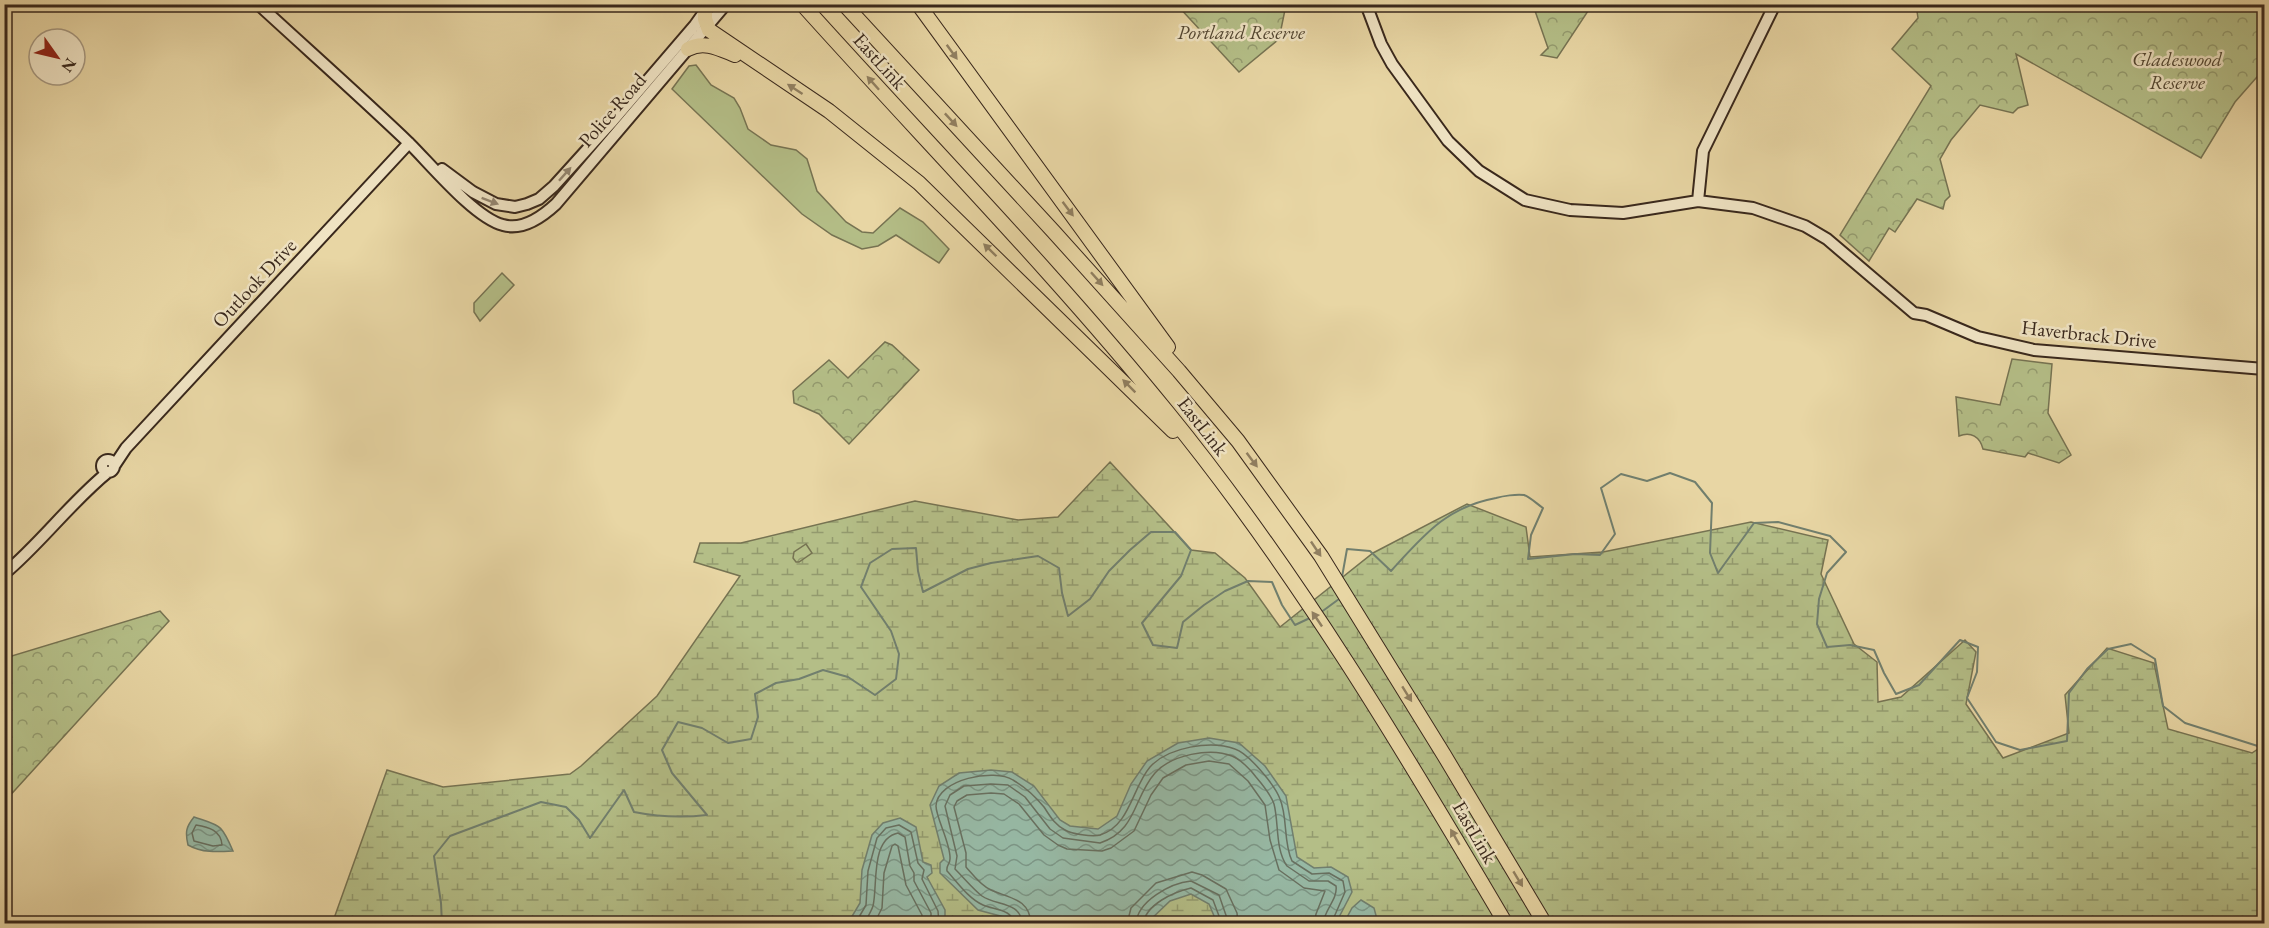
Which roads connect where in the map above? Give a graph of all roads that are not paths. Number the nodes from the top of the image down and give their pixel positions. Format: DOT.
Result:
graph roads {
  1 [pos="258,4"];
  2 [pos="726,4"];
  3 [pos="796,4"];
  4 [pos="802,4"];
  5 [pos="844,4"];
  6 [pos="849,4"];
  7 [pos="918,4"];
  8 [pos="1366,4"];
  9 [pos="1775,4"];
  10 [pos="707,7"];
  11 [pos="819,24"];
  12 [pos="707,27"];
  13 [pos="688,49"];
  14 [pos="897,61"];
  15 [pos="762,67"];
  16 [pos="409,143"];
  17 [pos="1698,201"];
  18 [pos="517,206"];
  19 [pos="517,226"];
  20 [pos="2265,369"];
  21 [pos="1221,420"];
  22 [pos="1215,473"];
  23 [pos="4,574"];
  24 [pos="1506,924"];
  25 [pos="1545,924"];
  1 -- 16 [label="street"];
  2 -- 12 [label="street, Police Road"];
  3 -- 11 [label="highway"];
  4 -- 11 [label="highway, EastLink"];
  5 -- 14 [label="highway, EastLink"];
  6 -- 14 [label="highway"];
  7 -- 21 [label="highway, one-way"];
  8 -- 17 [label="street, Haverbrack Drive"];
  9 -- 17 [label="street"];
  10 -- 12 [label="highway"];
  18 -- 10 [label="street, Police Road, one-way"];
  22 -- 11 [label="highway, EastLink, one-way"];
  12 -- 13 [label="street, Police Road"];
  12 -- 15 [label="highway"];
  13 -- 15 [label="highway"];
  13 -- 19 [label="street, Police Road"];
  14 -- 21 [label="highway, EastLink, one-way"];
  22 -- 15 [label="highway, one-way"];
  16 -- 18 [label="street, one-way"];
  16 -- 19 [label="street"];
  16 -- 23 [label="street, Outlook Drive"];
  17 -- 20 [label="street, Haverbrack Drive"];
  18 -- 19 [label="street"];
  21 -- 25 [label="highway, EastLink, one-way"];
  24 -- 22 [label="highway, EastLink, one-way"];
}
